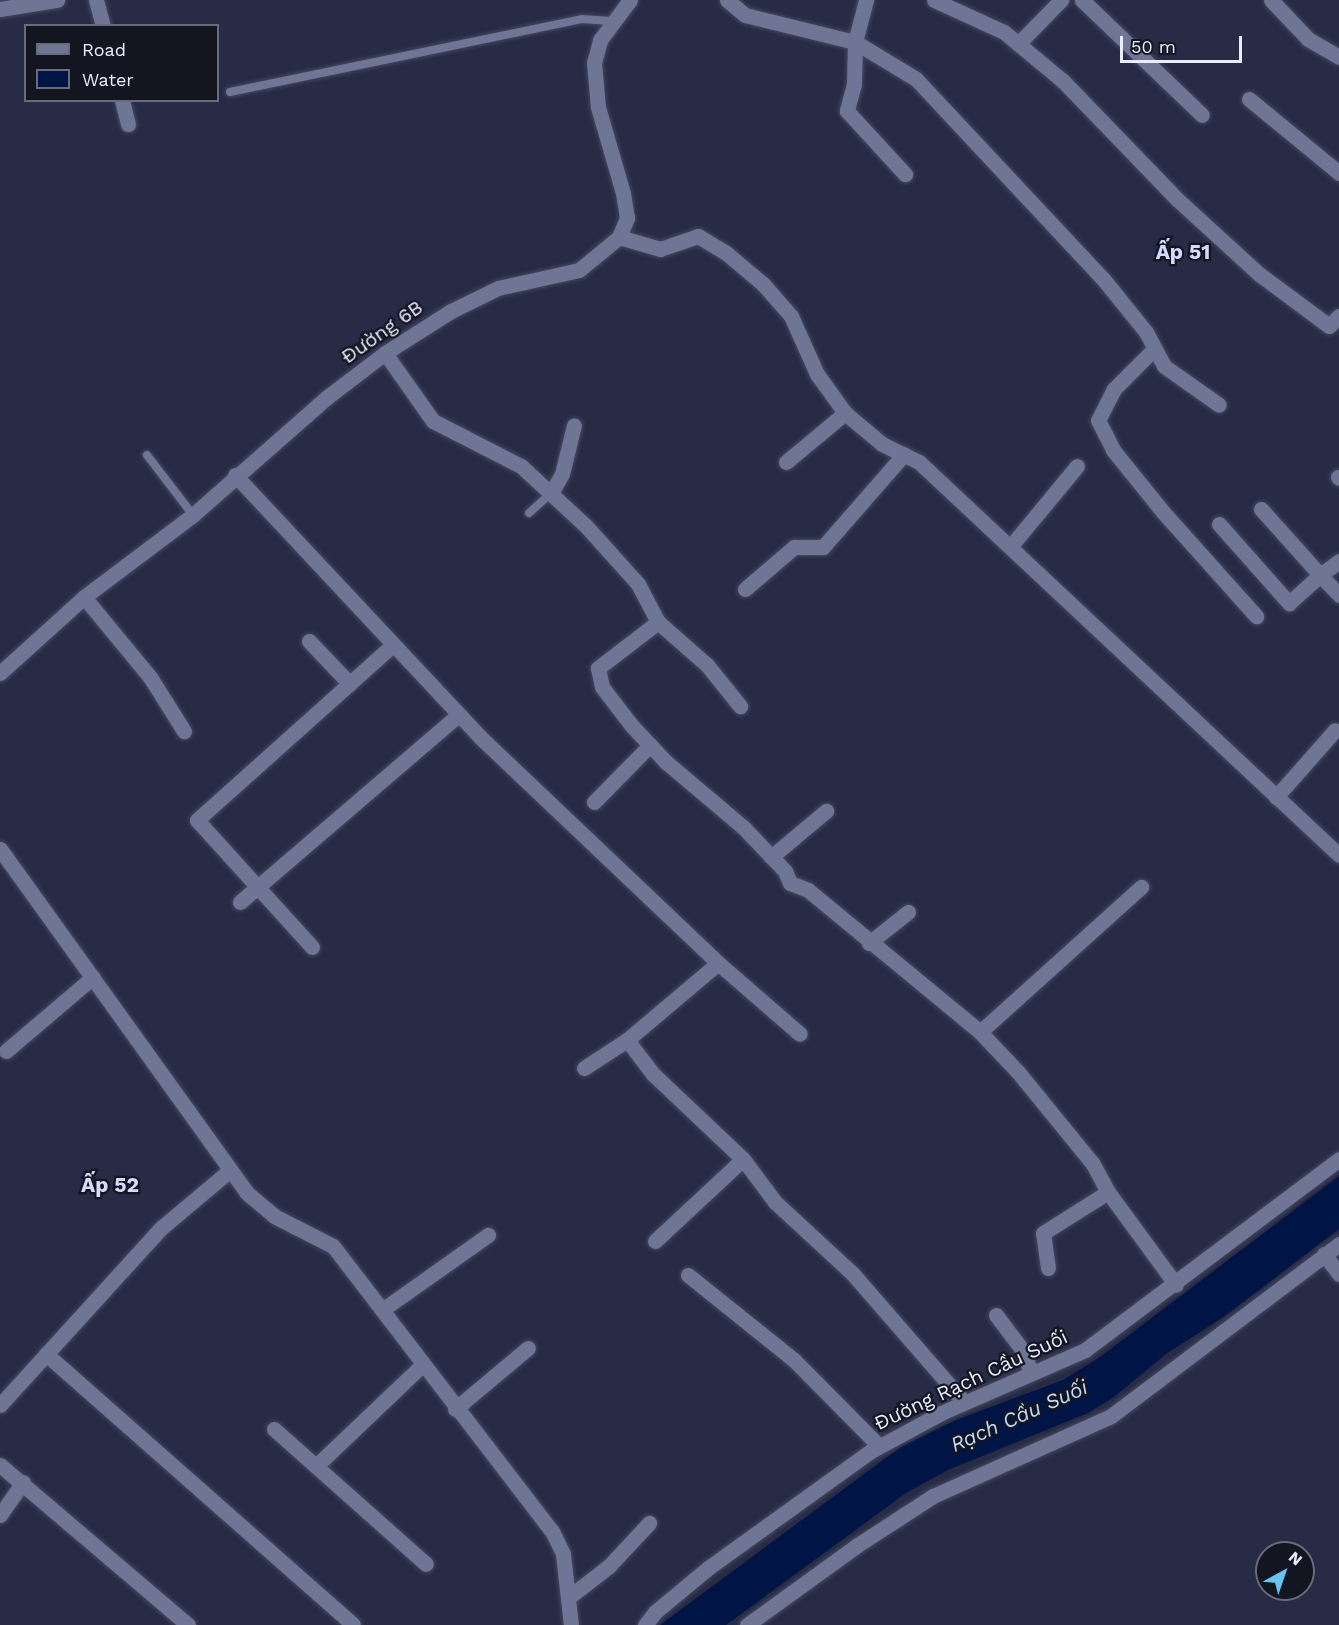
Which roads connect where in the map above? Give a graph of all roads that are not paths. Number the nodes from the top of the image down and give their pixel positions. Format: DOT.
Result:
graph roads {
  1 [pos="57,0"];
  2 [pos="96,0"];
  3 [pos="630,0"];
  4 [pos="727,0"];
  5 [pos="866,0"];
  6 [pos="934,0"];
  7 [pos="1061,0"];
  8 [pos="1082,0"];
  9 [pos="1271,0"];
  10 [pos="967,7"];
  11 [pos="0,9"];
  12 [pos="616,21"];
  13 [pos="102,24"];
  14 [pos="855,42"];
  15 [pos="1018,44"];
  16 [pos="1339,57"];
  17 [pos="230,92"];
  18 [pos="1249,99"];
  19 [pos="122,102"];
  20 [pos="1202,115"];
  21 [pos="128,124"];
  22 [pos="1339,173"];
  23 [pos="905,174"];
  24 [pos="619,237"];
  25 [pos="1339,316"];
  26 [pos="1154,349"];
  27 [pos="385,353"];
  28 [pos="1220,405"];
  29 [pos="845,413"];
  30 [pos="574,425"];
  31 [pos="904,454"];
  32 [pos="147,455"];
  33 [pos="786,462"];
  34 [pos="1077,466"];
  35 [pos="235,475"];
  36 [pos="551,493"];
  37 [pos="1261,509"];
  38 [pos="529,513"];
  39 [pos="193,515"];
  40 [pos="1219,524"];
  41 [pos="1010,547"];
  42 [pos="1339,561"];
  43 [pos="1320,576"];
  44 [pos="745,589"];
  45 [pos="1339,595"];
  46 [pos="84,597"];
  47 [pos="1256,616"];
  48 [pos="658,622"];
  49 [pos="309,641"];
  50 [pos="393,645"];
  51 [pos="2,666"];
  52 [pos="350,684"];
  53 [pos="740,706"];
  54 [pos="458,715"];
  55 [pos="1335,730"];
  56 [pos="184,731"];
  57 [pos="650,745"];
  58 [pos="1276,797"];
  59 [pos="594,802"];
  60 [pos="826,811"];
  61 [pos="0,849"];
  62 [pos="1339,855"];
  63 [pos="771,857"];
  64 [pos="257,885"];
  65 [pos="1141,887"];
  66 [pos="240,902"];
  67 [pos="908,912"];
  68 [pos="869,943"];
  69 [pos="312,947"];
  70 [pos="718,963"];
  71 [pos="93,977"];
  72 [pos="980,1032"];
  73 [pos="800,1034"];
  74 [pos="627,1040"];
  75 [pos="6,1051"];
  76 [pos="584,1068"];
  77 [pos="743,1159"];
  78 [pos="1339,1159"];
  79 [pos="230,1170"];
  80 [pos="1108,1192"];
  81 [pos="488,1235"];
  82 [pos="655,1241"];
  83 [pos="1339,1244"];
  84 [pos="1324,1254"];
  85 [pos="1048,1268"];
  86 [pos="1339,1274"];
  87 [pos="688,1275"];
  88 [pos="1176,1285"];
  89 [pos="382,1310"];
  90 [pos="996,1316"];
  91 [pos="528,1348"];
  92 [pos="46,1354"];
  93 [pos="422,1365"];
  94 [pos="1031,1373"];
  95 [pos="964,1402"];
  96 [pos="0,1405"];
  97 [pos="455,1409"];
  98 [pos="274,1429"];
  99 [pos="879,1446"];
  100 [pos="0,1465"];
  101 [pos="316,1466"];
  102 [pos="23,1482"];
  103 [pos="0,1515"];
  104 [pos="649,1523"];
  105 [pos="426,1564"];
  106 [pos="569,1597"];
  107 [pos="188,1625"];
  108 [pos="353,1625"];
  109 [pos="571,1625"];
  110 [pos="645,1625"];
  111 [pos="747,1625"];
  1 -- 11 [label="street"];
  2 -- 13 [label="street"];
  3 -- 12 [label="street"];
  4 -- 14 [label="street"];
  5 -- 14 [label="street"];
  6 -- 10 [label="street"];
  7 -- 15 [label="street"];
  8 -- 20 [label="street"];
  9 -- 16 [label="street"];
  10 -- 15 [label="street"];
  12 -- 17 [label="lane"];
  12 -- 24 [label="street"];
  14 -- 23 [label="street"];
  14 -- 26 [label="street"];
  15 -- 25 [label="street"];
  18 -- 22 [label="street"];
  19 -- 21 [label="street"];
  24 -- 27 [label="street, Đường 6B"];
  24 -- 29 [label="street"];
  26 -- 28 [label="street"];
  26 -- 47 [label="street"];
  27 -- 35 [label="street, Đường 6B"];
  27 -- 36 [label="street"];
  29 -- 31 [label="street"];
  29 -- 33 [label="street"];
  30 -- 36 [label="street"];
  31 -- 41 [label="street"];
  31 -- 44 [label="street"];
  32 -- 39 [label="lane"];
  34 -- 41 [label="street"];
  35 -- 39 [label="street, Đường 6B"];
  35 -- 50 [label="street"];
  36 -- 38 [label="lane"];
  36 -- 48 [label="street"];
  37 -- 43 [label="street"];
  39 -- 46 [label="street, Đường 6B"];
  40 -- 43 [label="street"];
  41 -- 58 [label="street"];
  42 -- 43 [label="street"];
  43 -- 45 [label="street"];
  46 -- 51 [label="street, Đường 6B"];
  46 -- 56 [label="street"];
  48 -- 53 [label="street"];
  48 -- 57 [label="street"];
  49 -- 52 [label="street"];
  50 -- 52 [label="street"];
  50 -- 54 [label="street"];
  52 -- 64 [label="street"];
  54 -- 64 [label="street"];
  54 -- 70 [label="street"];
  55 -- 58 [label="street"];
  57 -- 59 [label="street"];
  57 -- 63 [label="street"];
  58 -- 62 [label="street"];
  60 -- 63 [label="street"];
  61 -- 71 [label="street"];
  63 -- 68 [label="street"];
  64 -- 66 [label="street"];
  64 -- 69 [label="street"];
  65 -- 72 [label="street"];
  67 -- 68 [label="street"];
  68 -- 72 [label="street"];
  70 -- 73 [label="street"];
  70 -- 74 [label="street"];
  71 -- 75 [label="street"];
  71 -- 79 [label="street"];
  72 -- 80 [label="street"];
  74 -- 76 [label="street"];
  74 -- 77 [label="street"];
  77 -- 82 [label="street"];
  77 -- 95 [label="street"];
  78 -- 88 [label="street"];
  79 -- 89 [label="street"];
  79 -- 92 [label="street"];
  80 -- 85 [label="street"];
  80 -- 88 [label="street"];
  81 -- 89 [label="street"];
  83 -- 84 [label="street"];
  84 -- 86 [label="street"];
  84 -- 111 [label="street"];
  87 -- 99 [label="street"];
  88 -- 94 [label="street, Đường Rạch Cầu Suối"];
  89 -- 93 [label="street"];
  90 -- 94 [label="street"];
  91 -- 97 [label="street"];
  92 -- 96 [label="street"];
  92 -- 108 [label="street"];
  93 -- 97 [label="street"];
  93 -- 101 [label="street"];
  94 -- 95 [label="street, Đường Rạch Cầu Suối"];
  95 -- 99 [label="street, Đường Rạch Cầu Suối"];
  97 -- 106 [label="street"];
  98 -- 101 [label="street"];
  99 -- 110 [label="street, Đường Rạch Cầu Suối"];
  100 -- 102 [label="street"];
  101 -- 105 [label="street"];
  102 -- 103 [label="street"];
  102 -- 107 [label="street"];
  104 -- 106 [label="street"];
  106 -- 109 [label="street"];
}
